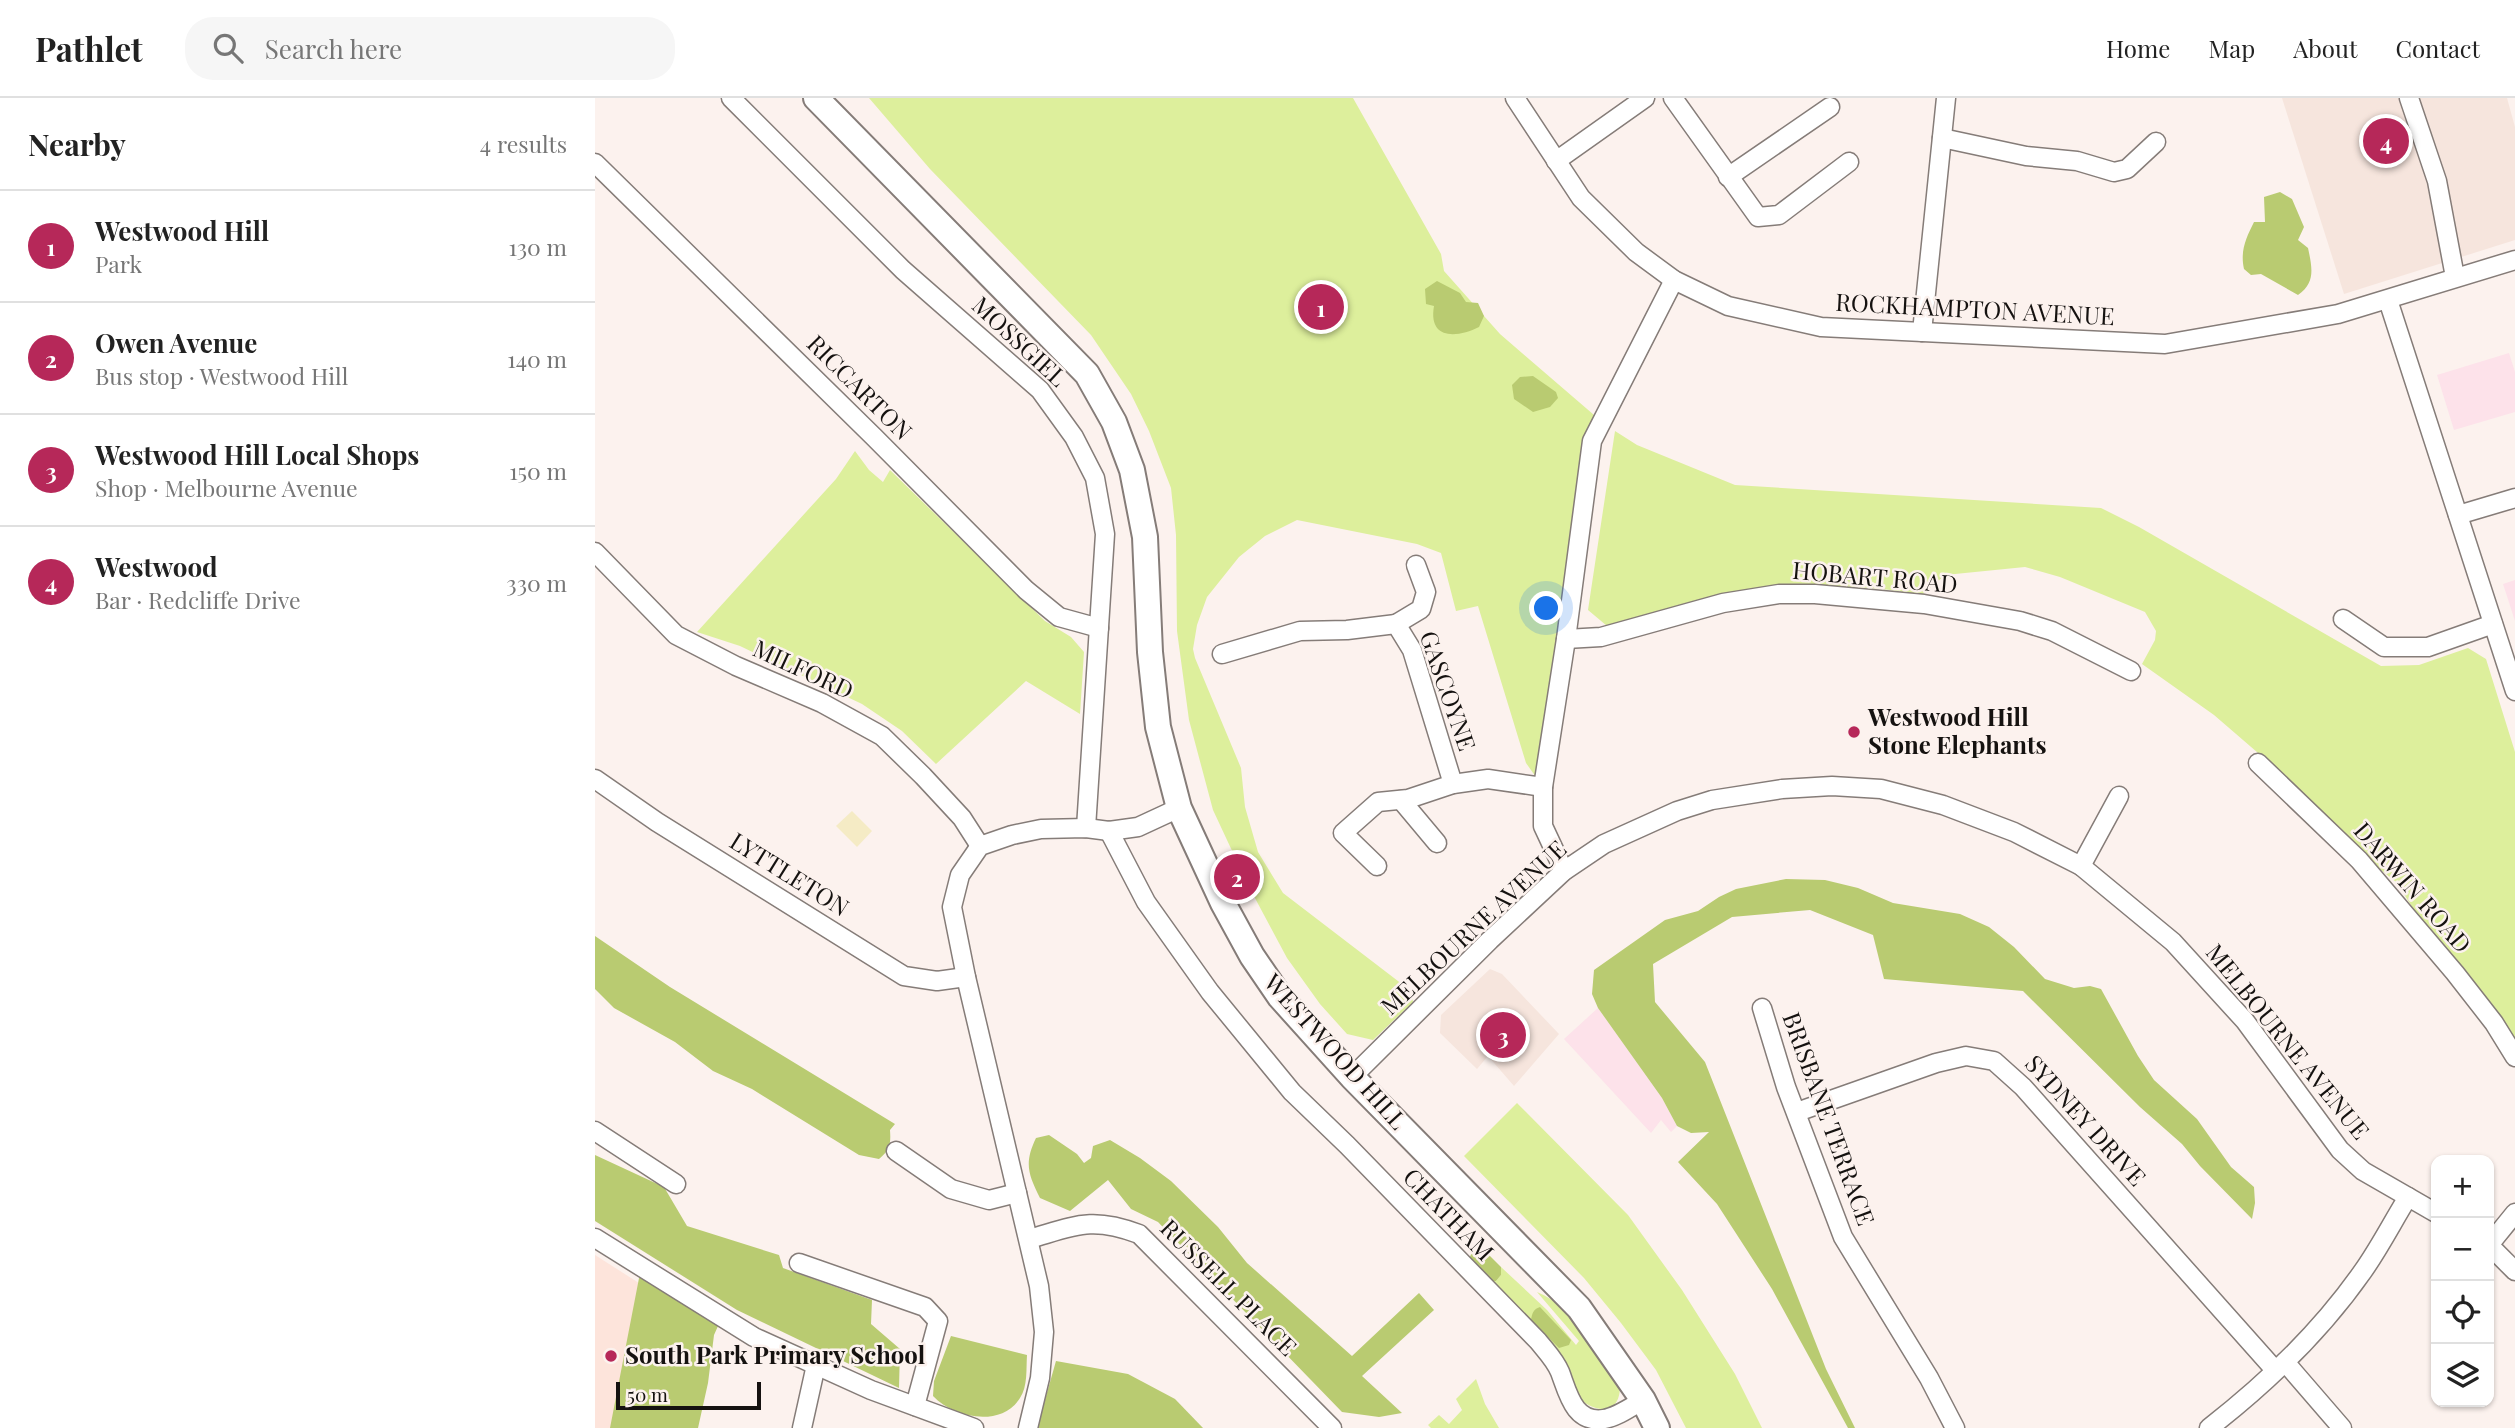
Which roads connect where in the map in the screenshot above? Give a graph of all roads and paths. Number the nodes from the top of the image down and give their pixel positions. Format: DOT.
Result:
graph roads {
  1 [pos="731,98"];
  2 [pos="816,98"];
  3 [pos="1515,98"];
  4 [pos="1645,98"];
  5 [pos="1673,98"];
  6 [pos="1946,98"];
  7 [pos="2409,98"];
  8 [pos="1830,107"];
  9 [pos="1942,138"];
  10 [pos="2155,142"];
  11 [pos="1556,161"];
  12 [pos="1849,162"];
  13 [pos="595,163"];
  14 [pos="1728,177"];
  15 [pos="2515,260"];
  16 [pos="2455,277"];
  17 [pos="1674,280"];
  18 [pos="2388,300"];
  19 [pos="1922,332"];
  20 [pos="2515,498"];
  21 [pos="2458,515"];
  22 [pos="595,552"];
  23 [pos="1416,565"];
  24 [pos="2343,619"];
  25 [pos="1396,624"];
  26 [pos="2493,624"];
  27 [pos="1099,628"];
  28 [pos="1566,639"];
  29 [pos="1222,654"];
  30 [pos="2131,671"];
  31 [pos="2515,691"];
  32 [pos="2258,763"];
  33 [pos="595,779"];
  34 [pos="1453,783"];
  35 [pos="1542,787"];
  36 [pos="2119,796"];
  37 [pos="1401,800"];
  38 [pos="1179,808"];
  39 [pos="1086,828"];
  40 [pos="1109,831"];
  41 [pos="1437,843"];
  42 [pos="979,846"];
  43 [pos="1377,866"];
  44 [pos="2081,866"];
  45 [pos="1564,871"];
  46 [pos="966,977"];
  47 [pos="1762,1008"];
  48 [pos="2515,1057"];
  49 [pos="1352,1077"];
  50 [pos="1797,1112"];
  51 [pos="595,1131"];
  52 [pos="896,1151"];
  53 [pos="677,1184"];
  54 [pos="1017,1193"];
  55 [pos="2408,1197"];
  56 [pos="2431,1210"];
  57 [pos="2515,1213"];
  58 [pos="595,1238"];
  59 [pos="1029,1239"];
  60 [pos="2494,1239"];
  61 [pos="2494,1250"];
  62 [pos="799,1263"];
  63 [pos="2515,1271"];
  64 [pos="816,1365"];
  65 [pos="2280,1366"];
  66 [pos="1643,1400"];
  67 [pos="915,1406"];
  68 [pos="802,1428"];
  69 [pos="974,1428"];
  70 [pos="1027,1428"];
  71 [pos="1332,1428"];
  72 [pos="1657,1428"];
  73 [pos="1955,1428"];
  74 [pos="2209,1428"];
  75 [pos="2342,1428"];
  1 -- 27 [label="street, MOSSGIEL"];
  2 -- 38 [label="street, WESTWOOD HILL"];
  3 -- 11 [label="street, ROCKHAMPTON AVENUE"];
  4 -- 11 [label="street"];
  5 -- 14 [label="street"];
  6 -- 9 [label="street"];
  7 -- 16 [label="street"];
  8 -- 14 [label="street"];
  9 -- 10 [label="street"];
  9 -- 19 [label="street"];
  11 -- 17 [label="street, ROCKHAMPTON AVENUE"];
  12 -- 14 [label="street"];
  13 -- 27 [label="street, RICCARTON"];
  15 -- 16 [label="street, ROCKHAMPTON AVENUE"];
  16 -- 18 [label="street, ROCKHAMPTON AVENUE"];
  17 -- 19 [label="street, ROCKHAMPTON AVENUE"];
  17 -- 28 [label="street"];
  18 -- 19 [label="street, ROCKHAMPTON AVENUE"];
  18 -- 21 [label="street"];
  20 -- 21 [label="street"];
  21 -- 26 [label="street"];
  22 -- 42 [label="street, MILFORD"];
  23 -- 25 [label="street"];
  24 -- 26 [label="street"];
  25 -- 29 [label="street, GASCOYNE"];
  25 -- 34 [label="street, GASCOYNE"];
  26 -- 31 [label="street"];
  27 -- 39 [label="street, MOSSGIEL"];
  28 -- 30 [label="street, HOBART ROAD"];
  28 -- 35 [label="street"];
  32 -- 48 [label="street, DARWIN ROAD"];
  33 -- 46 [label="street, LYTTLETON"];
  34 -- 35 [label="street"];
  34 -- 37 [label="street"];
  35 -- 45 [label="street"];
  36 -- 44 [label="street"];
  37 -- 41 [label="street"];
  37 -- 43 [label="street"];
  38 -- 40 [label="street"];
  38 -- 49 [label="street, WESTWOOD HILL"];
  39 -- 40 [label="street"];
  39 -- 42 [label="street"];
  40 -- 66 [label="street, CHATHAM"];
  42 -- 46 [label="street"];
  44 -- 45 [label="street, MELBOURNE AVENUE"];
  44 -- 55 [label="street, MELBOURNE AVENUE"];
  45 -- 49 [label="street, MELBOURNE AVENUE"];
  46 -- 54 [label="street"];
  47 -- 50 [label="street, BRISBANE TERRACE"];
  49 -- 66 [label="street, WESTWOOD HILL"];
  50 -- 65 [label="street, SYDNEY DRIVE"];
  50 -- 73 [label="street, BRISBANE TERRACE"];
  51 -- 53 [label="street"];
  52 -- 54 [label="street"];
  54 -- 59 [label="street"];
  55 -- 56 [label="street, MELBOURNE AVENUE"];
  55 -- 65 [label="street"];
  57 -- 60 [label="street"];
  58 -- 64 [label="street"];
  59 -- 70 [label="street"];
  59 -- 71 [label="street, RUSSELL PLACE"];
  61 -- 63 [label="street"];
  62 -- 67 [label="street"];
  64 -- 67 [label="street"];
  64 -- 68 [label="street"];
  65 -- 74 [label="street"];
  65 -- 75 [label="street, SYDNEY DRIVE"];
  66 -- 72 [label="street, WESTWOOD HILL"];
  67 -- 69 [label="street"];
}
